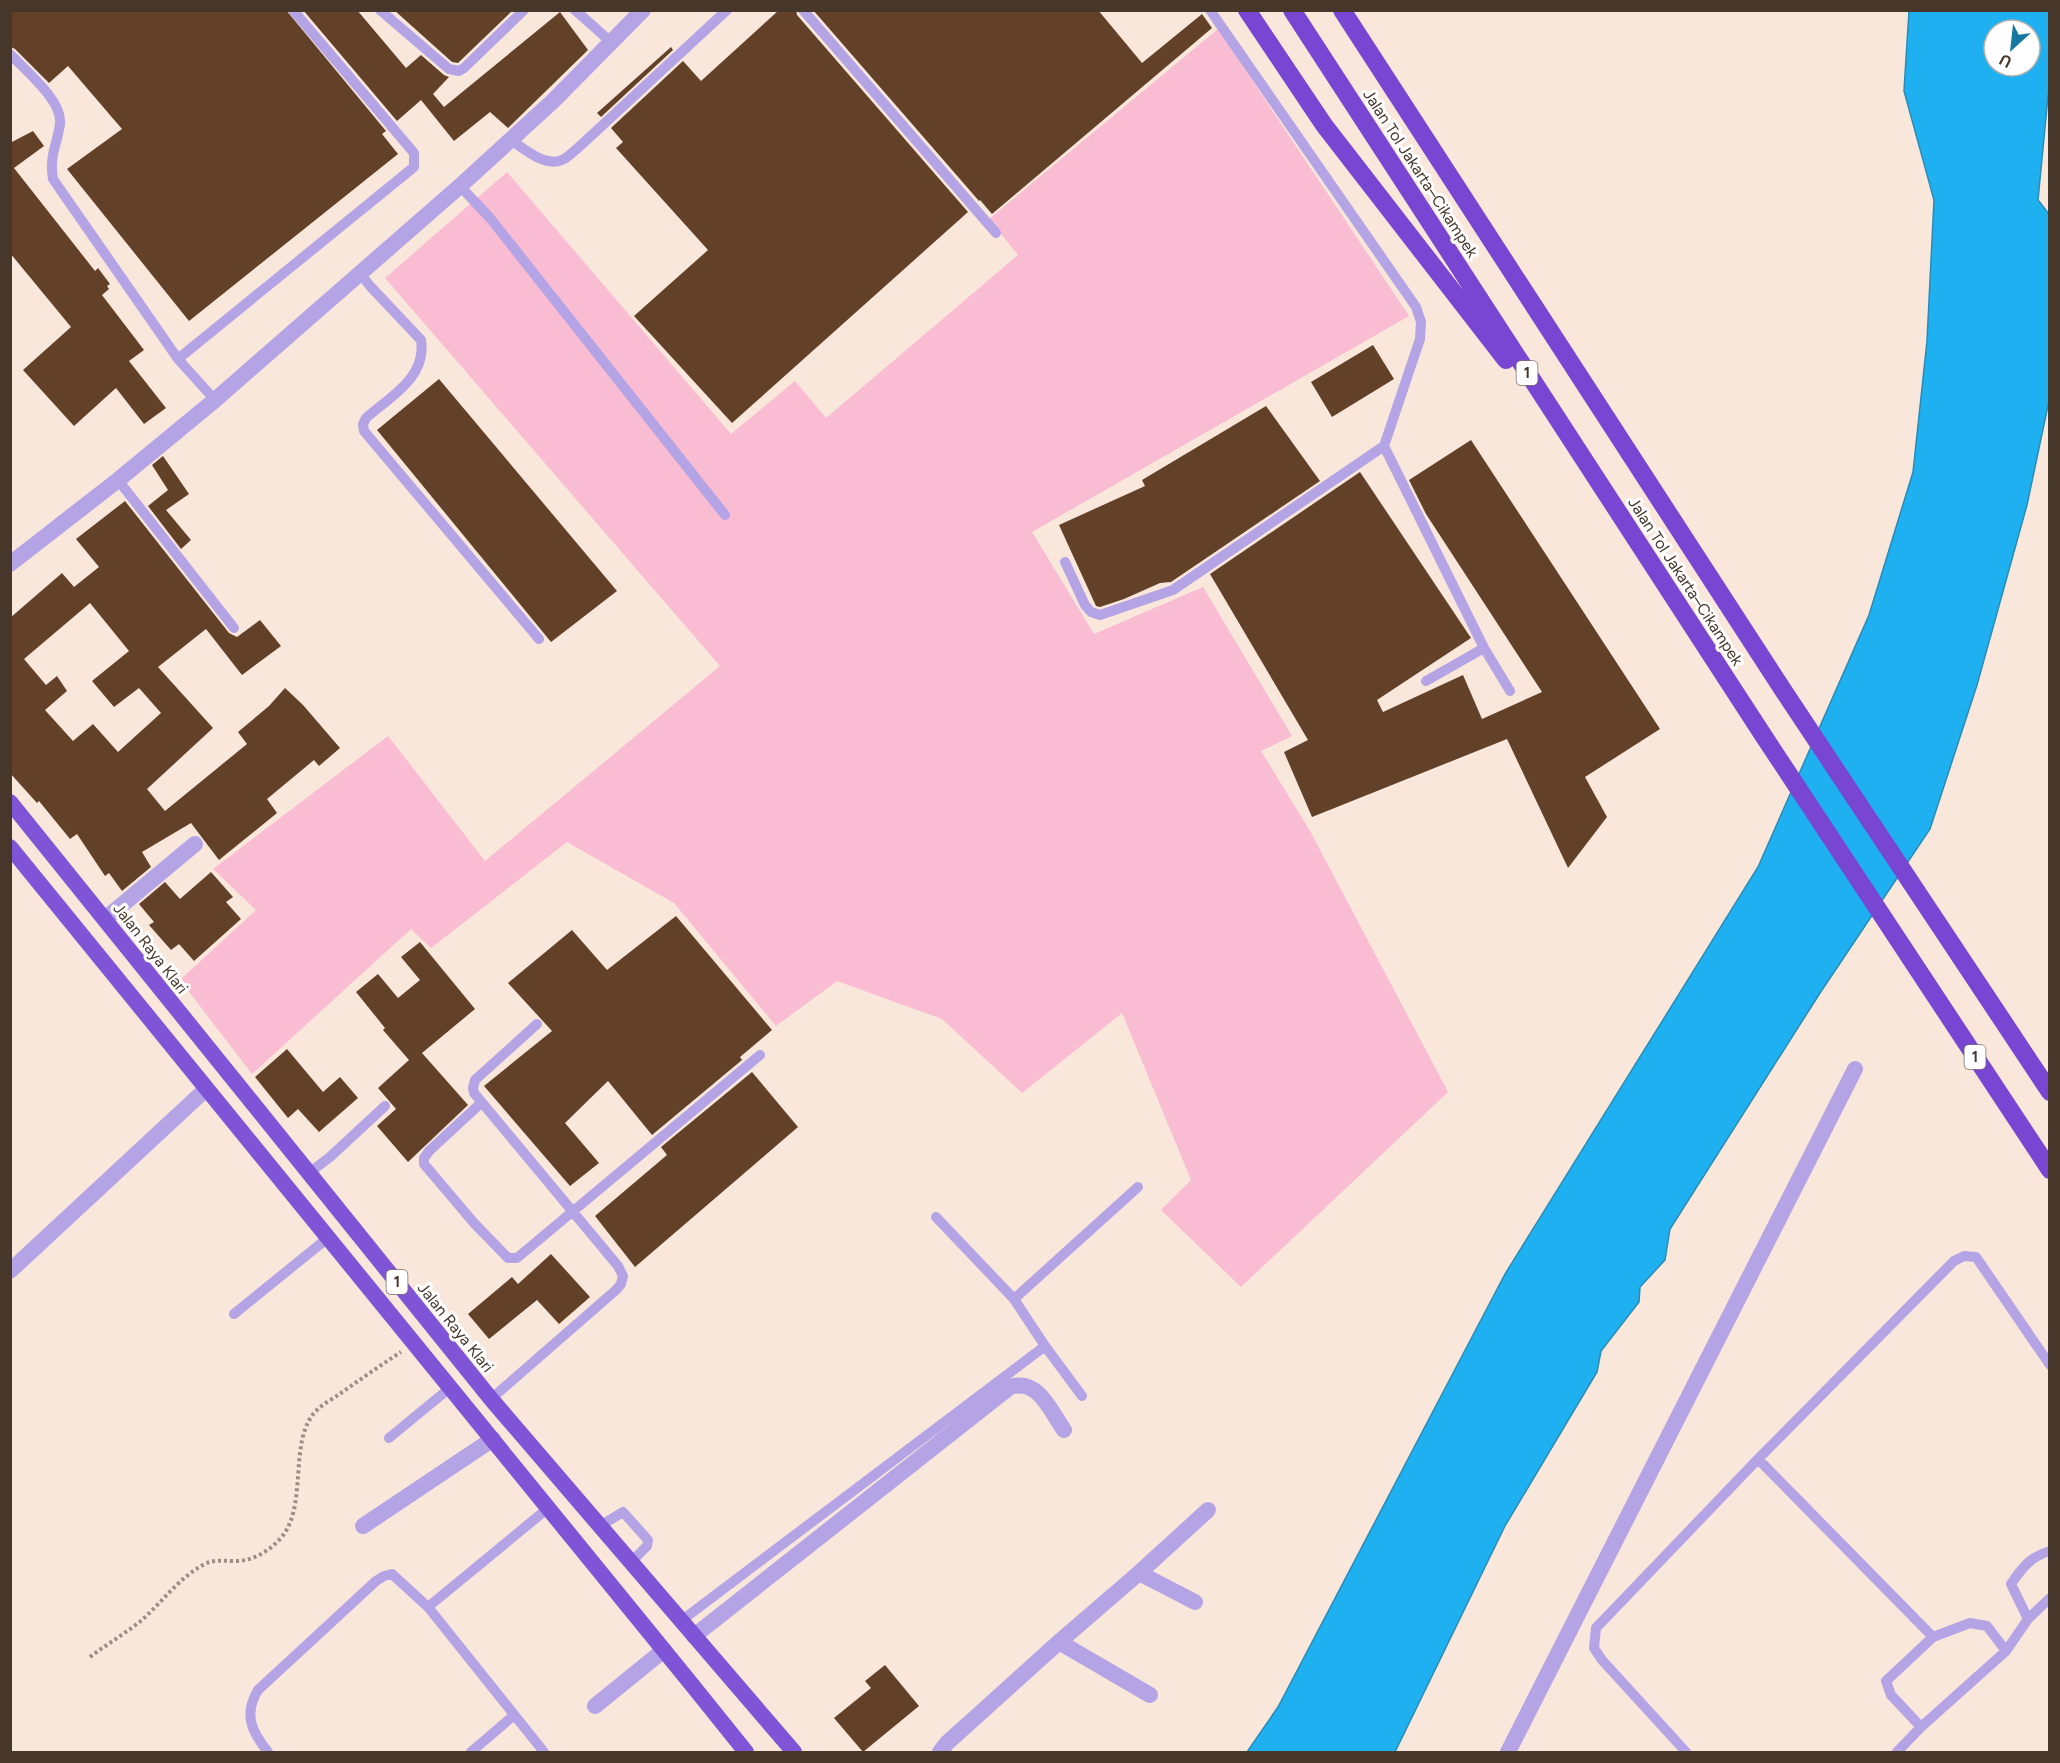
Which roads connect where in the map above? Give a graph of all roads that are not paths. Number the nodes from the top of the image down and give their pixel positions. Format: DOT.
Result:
graph roads {
  1 [pos="293,10"];
  2 [pos="380,10"];
  3 [pos="524,10"];
  4 [pos="575,10"];
  5 [pos="727,10"];
  6 [pos="803,10"];
  7 [pos="1210,10"];
  8 [pos="1247,10"];
  9 [pos="1292,10"];
  10 [pos="1342,10"];
  11 [pos="636,13"];
  12 [pos="611,42"];
  13 [pos="10,54"];
  14 [pos="511,140"];
  15 [pos="460,186"];
  16 [pos="996,233"];
  17 [pos="359,272"];
  18 [pos="178,359"];
  19 [pos="215,400"];
  20 [pos="1384,446"];
  21 [pos="1586,463"];
  22 [pos="117,480"];
  23 [pos="725,515"];
  24 [pos="1065,562"];
  25 [pos="10,564"];
  26 [pos="234,628"];
  27 [pos="539,639"];
  28 [pos="1484,648"];
  29 [pos="1426,681"];
  30 [pos="1509,691"];
  31 [pos="10,802"];
  32 [pos="195,844"];
  33 [pos="10,848"];
  34 [pos="105,919"];
  35 [pos="537,1024"];
  36 [pos="760,1055"];
  37 [pos="1855,1069"];
  38 [pos="205,1090"];
  39 [pos="2049,1092"];
  40 [pos="481,1103"];
  41 [pos="385,1106"];
  42 [pos="2049,1170"];
  43 [pos="309,1173"];
  44 [pos="1138,1187"];
  45 [pos="574,1210"];
  46 [pos="936,1217"];
  47 [pos="328,1238"];
  48 [pos="10,1271"];
  49 [pos="1014,1299"];
  50 [pos="234,1314"];
  51 [pos="1045,1346"];
  52 [pos="2049,1365"];
  53 [pos="451,1387"];
  54 [pos="1082,1396"];
  55 [pos="491,1399"];
  56 [pos="1064,1430"];
  57 [pos="389,1438"];
  58 [pos="493,1439"];
  59 [pos="1758,1459"];
  60 [pos="547,1509"];
  61 [pos="1208,1510"];
  62 [pos="363,1526"];
  63 [pos="600,1527"];
  64 [pos="2049,1551"];
  65 [pos="630,1563"];
  66 [pos="1139,1573"];
  67 [pos="2049,1598"];
  68 [pos="1195,1602"];
  69 [pos="428,1607"];
  70 [pos="2028,1619"];
  71 [pos="681,1621"];
  72 [pos="694,1636"];
  73 [pos="1933,1637"];
  74 [pos="1059,1642"];
  75 [pos="664,1650"];
  76 [pos="2006,1651"];
  77 [pos="1150,1695"];
  78 [pos="595,1706"];
  79 [pos="513,1716"];
  80 [pos="1921,1727"];
  81 [pos="268,1752"];
  82 [pos="471,1752"];
  83 [pos="544,1752"];
  84 [pos="746,1752"];
  85 [pos="794,1752"];
  86 [pos="940,1752"];
  87 [pos="1508,1752"];
  88 [pos="1686,1752"];
  89 [pos="1897,1752"];
  1 -- 18 [label="lane"];
  2 -- 3 [label="lane"];
  4 -- 12 [label="lane"];
  5 -- 14 [label="lane"];
  6 -- 16 [label="lane"];
  7 -- 20 [label="lane"];
  8 -- 21 [label="highway"];
  9 -- 21 [label="highway, Jalan Tol Jakarta–Cikampek / 1"];
  10 -- 39 [label="highway, Jalan Tol Jakarta–Cikampek"];
  11 -- 12 [label="street"];
  12 -- 14 [label="street"];
  13 -- 18 [label="lane"];
  14 -- 15 [label="street"];
  15 -- 17 [label="street"];
  15 -- 23 [label="lane"];
  17 -- 19 [label="street"];
  17 -- 27 [label="lane"];
  18 -- 19 [label="lane"];
  19 -- 22 [label="street"];
  20 -- 24 [label="lane"];
  20 -- 28 [label="lane"];
  21 -- 42 [label="highway, Jalan Tol Jakarta–Cikampek / 1"];
  22 -- 25 [label="street"];
  22 -- 26 [label="lane"];
  28 -- 29 [label="lane"];
  28 -- 30 [label="lane"];
  31 -- 34 [label="highway, Jalan Raya Klari / 1"];
  32 -- 34 [label="street"];
  33 -- 38 [label="highway, 1"];
  34 -- 43 [label="highway, Jalan Raya Klari / 1"];
  35 -- 40 [label="lane"];
  36 -- 45 [label="lane"];
  37 -- 87 [label="street"];
  38 -- 47 [label="highway, 1"];
  38 -- 48 [label="street"];
  40 -- 45 [label="lane"];
  40 -- 45 [label="lane"];
  41 -- 43 [label="lane"];
  43 -- 55 [label="highway, Jalan Raya Klari / 1"];
  44 -- 49 [label="lane"];
  45 -- 55 [label="lane"];
  46 -- 49 [label="lane"];
  47 -- 50 [label="lane"];
  47 -- 53 [label="highway, 1"];
  49 -- 51 [label="lane"];
  51 -- 54 [label="lane"];
  51 -- 71 [label="lane"];
  52 -- 59 [label="lane"];
  53 -- 57 [label="lane"];
  53 -- 58 [label="highway, 1"];
  55 -- 63 [label="highway, Jalan Raya Klari / 1"];
  56 -- 72 [label="street"];
  58 -- 60 [label="highway, 1"];
  58 -- 62 [label="street"];
  59 -- 73 [label="lane"];
  59 -- 88 [label="lane"];
  60 -- 69 [label="lane"];
  60 -- 75 [label="highway, 1"];
  61 -- 66 [label="street"];
  63 -- 65 [label="highway, Jalan Raya Klari / 1"];
  63 -- 65 [label="lane"];
  64 -- 70 [label="lane"];
  65 -- 71 [label="highway, Jalan Raya Klari / 1"];
  66 -- 68 [label="street"];
  66 -- 74 [label="street"];
  67 -- 70 [label="lane"];
  69 -- 79 [label="lane"];
  69 -- 81 [label="lane"];
  70 -- 76 [label="lane"];
  71 -- 72 [label="highway, Jalan Raya Klari / 1"];
  72 -- 85 [label="highway, Jalan Raya Klari / 1"];
  73 -- 76 [label="lane"];
  73 -- 80 [label="lane"];
  74 -- 77 [label="street"];
  74 -- 86 [label="street"];
  75 -- 78 [label="street"];
  75 -- 84 [label="highway, 1"];
  76 -- 80 [label="lane"];
  79 -- 82 [label="lane"];
  79 -- 83 [label="lane"];
  80 -- 89 [label="lane"];
}
